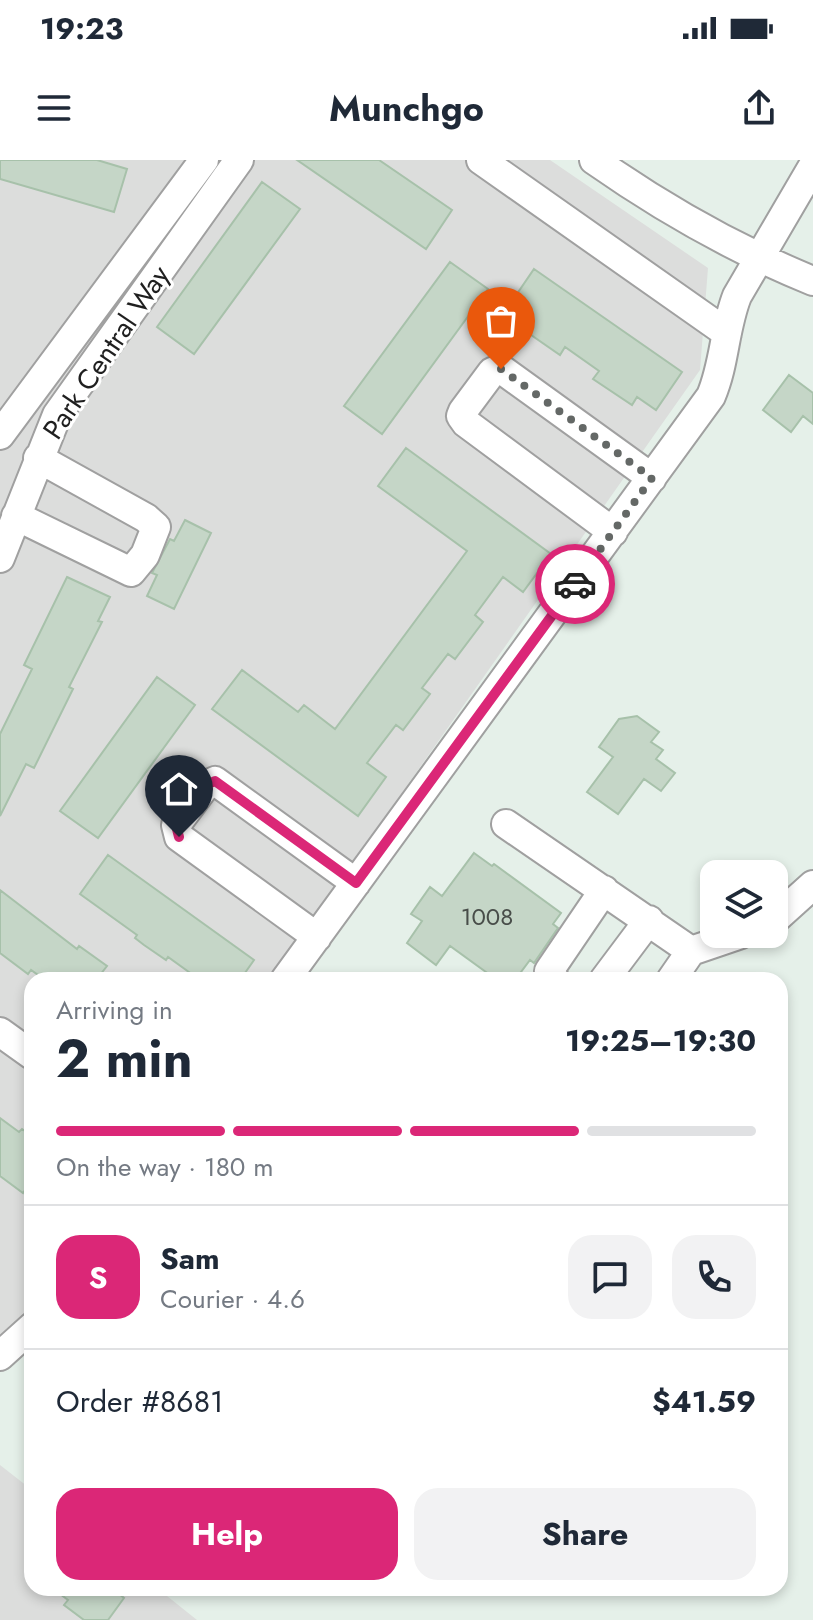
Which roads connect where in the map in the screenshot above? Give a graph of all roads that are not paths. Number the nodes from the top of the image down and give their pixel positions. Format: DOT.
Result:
graph roads {
  1 [pos="204,160"];
  2 [pos="239,160"];
  3 [pos="481,160"];
  4 [pos="594,160"];
  5 [pos="813,166"];
  6 [pos="758,258"];
  7 [pos="813,281"];
  8 [pos="727,333"];
  9 [pos="0,435"];
  10 [pos="38,458"];
  11 [pos="652,478"];
  12 [pos="16,516"];
  13 [pos="613,532"];
  14 [pos="0,558"];
  15 [pos="506,824"];
  16 [pos="356,883"];
  17 [pos="813,885"];
  18 [pos="604,890"];
  19 [pos="788,907"];
  20 [pos="649,920"];
  21 [pos="317,937"];
  22 [pos="700,948"];
  23 [pos="691,951"];
  24 [pos="291,972"];
  25 [pos="550,972"];
  26 [pos="610,972"];
  27 [pos="677,972"];
  28 [pos="0,1032"];
  29 [pos="24,1049"];
  30 [pos="24,1334"];
  31 [pos="0,1356"];
  1 -- 9 [label="street"];
  2 -- 10 [label="street, Park Central Way"];
  3 -- 8 [label="street"];
  4 -- 6 [label="street"];
  5 -- 6 [label="street"];
  6 -- 7 [label="street"];
  6 -- 8 [label="street"];
  8 -- 11 [label="street"];
  10 -- 12 [label="street, Park Central Way"];
  10 -- 12 [label="street"];
  11 -- 13 [label="street"];
  11 -- 13 [label="street"];
  12 -- 14 [label="street, Park Central Way"];
  13 -- 16 [label="street"];
  15 -- 18 [label="street"];
  16 -- 21 [label="street"];
  16 -- 21 [label="street"];
  17 -- 19 [label="street"];
  18 -- 20 [label="street"];
  18 -- 25 [label="street"];
  20 -- 23 [label="street"];
  20 -- 26 [label="street"];
  21 -- 24 [label="street"];
  22 -- 23 [label="street"];
  23 -- 27 [label="street"];
  28 -- 29 [label="street"];
  30 -- 31 [label="street"];
}
